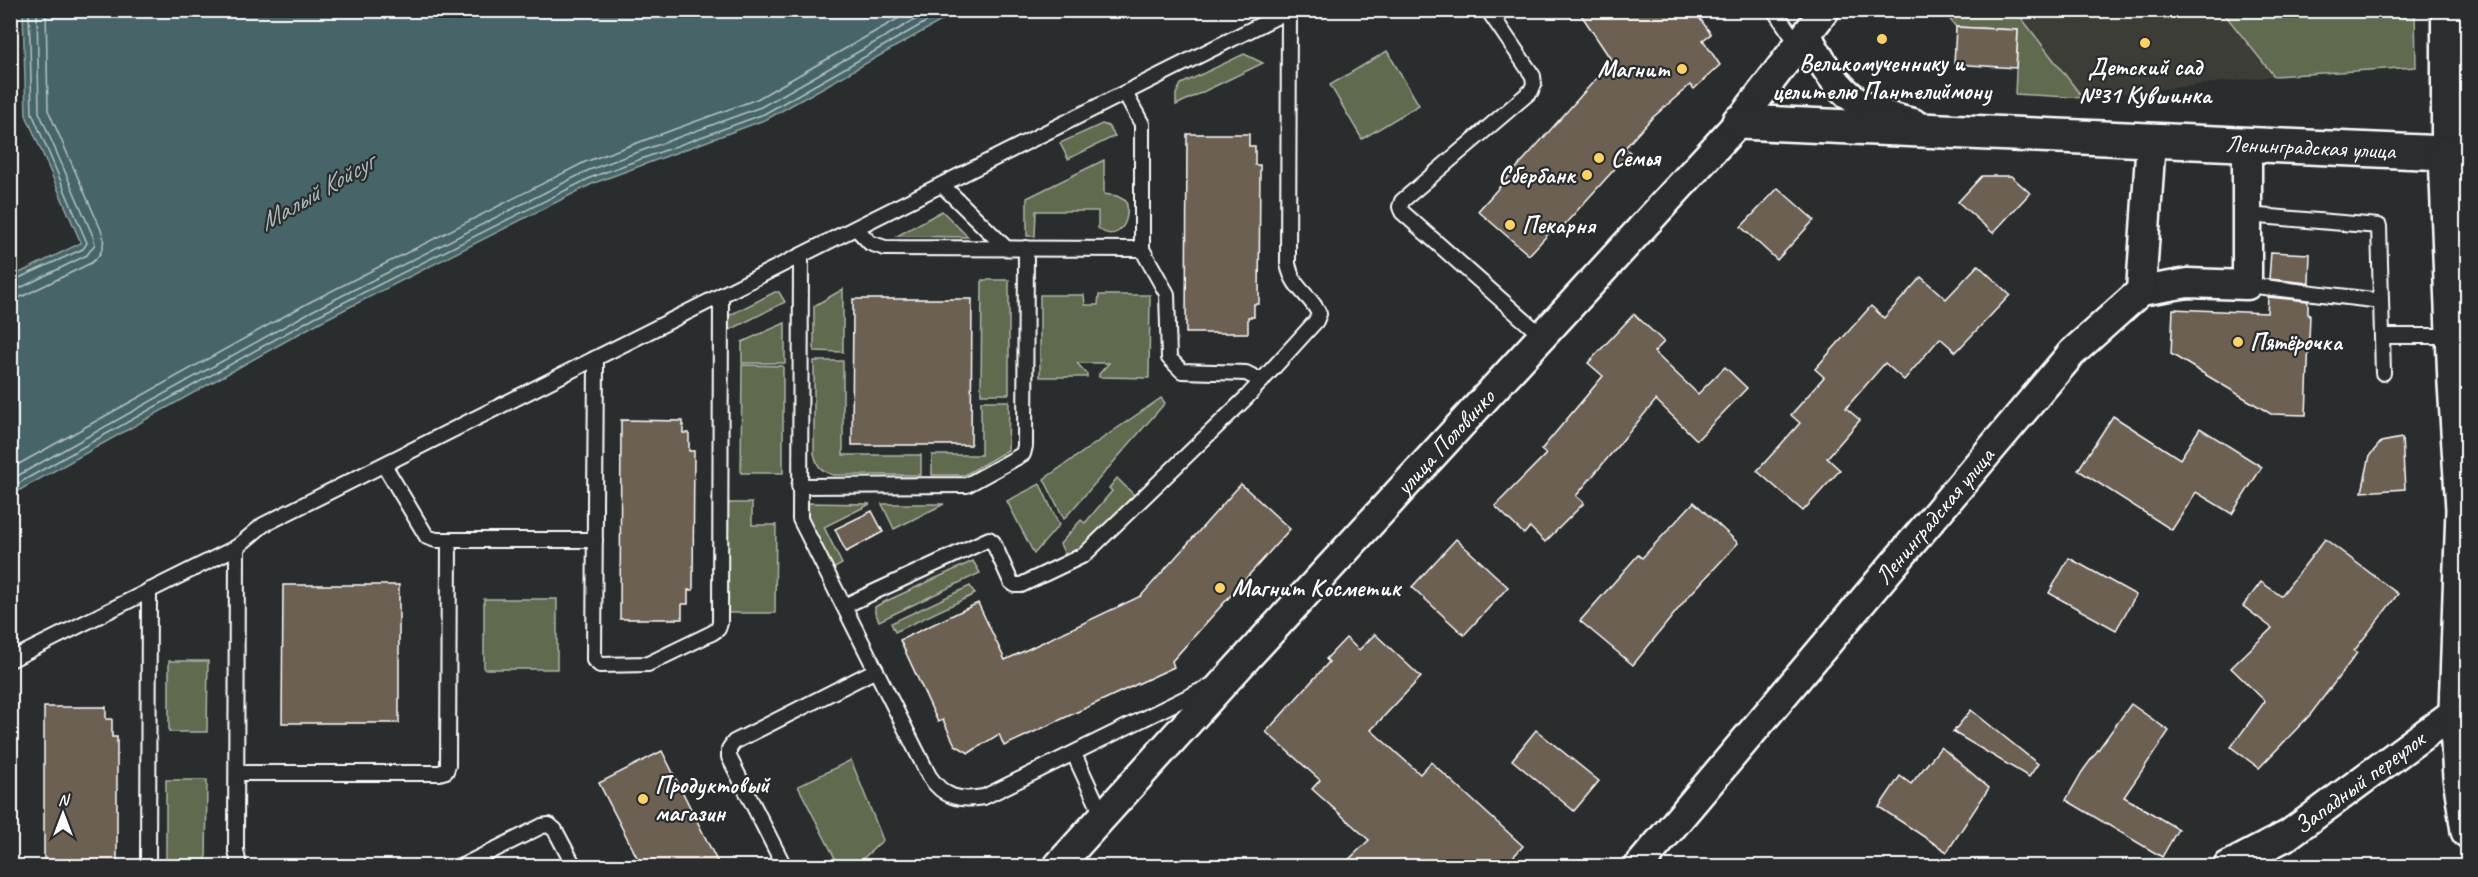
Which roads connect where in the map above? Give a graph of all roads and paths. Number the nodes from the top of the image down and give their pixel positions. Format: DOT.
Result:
graph roads {
  1 [pos="1488,10"];
  2 [pos="1774,10"];
  3 [pos="1825,10"];
  4 [pos="2446,10"];
  5 [pos="1289,11"];
  6 [pos="1803,41"];
  7 [pos="1125,93"];
  8 [pos="1740,122"];
  9 [pos="1958,132"];
  10 [pos="2151,140"];
  11 [pos="2247,144"];
  12 [pos="2457,153"];
  13 [pos="942,185"];
  14 [pos="2247,215"];
  15 [pos="856,228"];
  16 [pos="1006,248"];
  17 [pos="1026,248"];
  18 [pos="1142,249"];
  19 [pos="801,256"];
  20 [pos="2247,285"];
  21 [pos="2141,291"];
  22 [pos="721,296"];
  23 [pos="2381,301"];
  24 [pos="1542,336"];
  25 [pos="2382,336"];
  26 [pos="2453,336"];
  27 [pos="596,358"];
  28 [pos="2383,373"];
  29 [pos="1262,381"];
  30 [pos="384,465"];
  31 [pos="800,486"];
  32 [pos="449,540"];
  33 [pos="595,540"];
  34 [pos="237,547"];
  35 [pos="149,590"];
  36 [pos="843,606"];
  37 [pos="10,660"];
  38 [pos="876,670"];
  39 [pos="1228,677"];
  40 [pos="2456,711"];
  41 [pos="1074,754"];
  42 [pos="237,773"];
  43 [pos="1103,817"];
  44 [pos="2468,831"];
  45 [pos="148,867"];
  46 [pos="239,867"];
  47 [pos="462,867"];
  48 [pos="574,867"];
  49 [pos="784,867"];
  50 [pos="1058,867"];
  51 [pos="1639,867"];
  52 [pos="2228,867"];
  1 -- 24 [label="lane"];
  2 -- 6 [label="lane"];
  3 -- 6 [label="street, улица Половинко"];
  4 -- 12 [label="street"];
  5 -- 7 [label="lane"];
  5 -- 29 [label="lane"];
  6 -- 8 [label="street, улица Половинко"];
  6 -- 9 [label="street"];
  7 -- 13 [label="lane"];
  7 -- 18 [label="lane"];
  8 -- 9 [label="street, Ленинградская улица"];
  8 -- 24 [label="street, улица Половинко"];
  9 -- 10 [label="street, Ленинградская улица"];
  10 -- 11 [label="street, Ленинградская улица"];
  10 -- 21 [label="street"];
  11 -- 12 [label="street, Ленинградская улица"];
  11 -- 14 [label="street"];
  12 -- 26 [label="street"];
  13 -- 15 [label="lane"];
  13 -- 16 [label="lane"];
  14 -- 20 [label="street"];
  14 -- 23 [label="lane"];
  15 -- 16 [label="lane"];
  15 -- 19 [label="lane"];
  16 -- 17 [label="lane"];
  17 -- 18 [label="lane"];
  17 -- 31 [label="lane"];
  18 -- 29 [label="lane"];
  19 -- 22 [label="lane"];
  19 -- 31 [label="lane"];
  20 -- 21 [label="street"];
  20 -- 23 [label="lane"];
  21 -- 51 [label="street, Ленинградская улица"];
  22 -- 27 [label="lane"];
  22 -- 33 [label="lane"];
  23 -- 25 [label="lane"];
  24 -- 39 [label="street, улица Половинко"];
  25 -- 26 [label="lane"];
  25 -- 28 [label="lane"];
  26 -- 40 [label="street"];
  27 -- 30 [label="lane"];
  27 -- 33 [label="lane"];
  29 -- 36 [label="lane"];
  30 -- 32 [label="lane"];
  30 -- 34 [label="lane"];
  31 -- 36 [label="lane"];
  32 -- 33 [label="lane"];
  32 -- 42 [label="lane"];
  34 -- 35 [label="lane"];
  34 -- 42 [label="lane"];
  35 -- 37 [label="lane"];
  35 -- 45 [label="lane"];
  36 -- 38 [label="lane"];
  38 -- 41 [label="lane"];
  38 -- 49 [label="lane"];
  39 -- 41 [label="lane"];
  39 -- 43 [label="street, улица Половинко"];
  40 -- 44 [label="street"];
  40 -- 52 [label="street, Западный переулок"];
  41 -- 43 [label="lane"];
  42 -- 46 [label="lane"];
  43 -- 50 [label="street, улица Половинко"];
  47 -- 48 [label="lane"];
}
